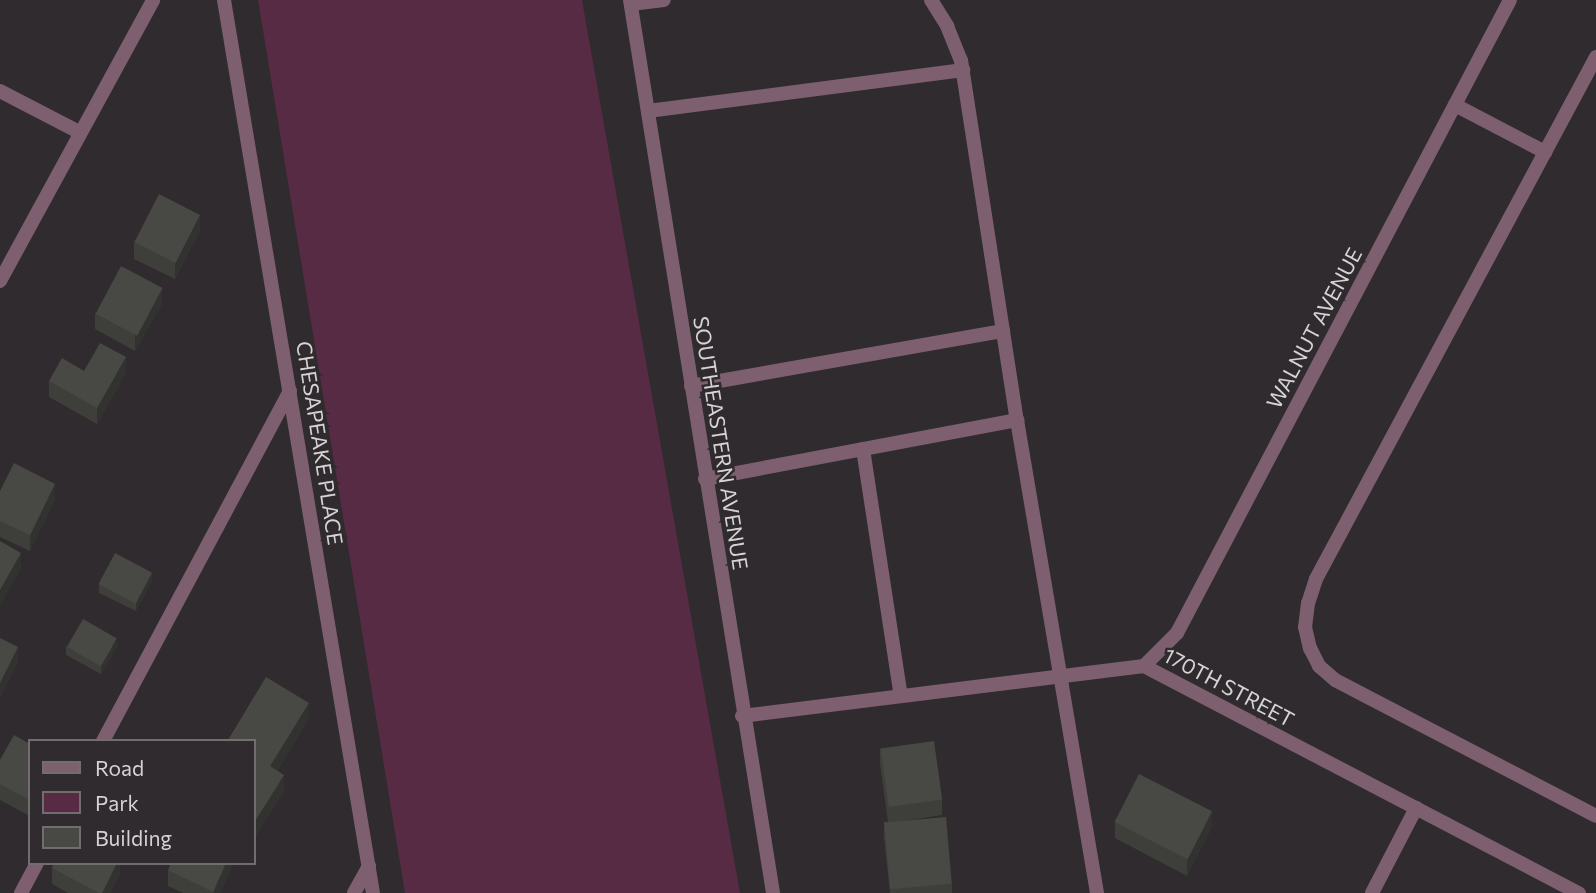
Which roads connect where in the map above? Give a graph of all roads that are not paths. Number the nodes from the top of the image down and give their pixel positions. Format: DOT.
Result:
graph roads {
  1 [pos="153,0"];
  2 [pos="224,0"];
  3 [pos="664,0"];
  4 [pos="931,0"];
  5 [pos="1510,0"];
  6 [pos="631,2"];
  7 [pos="1596,57"];
  8 [pos="962,70"];
  9 [pos="0,91"];
  10 [pos="1455,105"];
  11 [pos="648,111"];
  12 [pos="79,132"];
  13 [pos="1545,152"];
  14 [pos="0,281"];
  15 [pos="1003,331"];
  16 [pos="691,386"];
  17 [pos="290,391"];
  18 [pos="1017,420"];
  19 [pos="863,449"];
  20 [pos="705,479"];
  21 [pos="1144,666"];
  22 [pos="1059,677"];
  23 [pos="901,696"];
  24 [pos="742,716"];
  25 [pos="104,739"];
  26 [pos="1416,808"];
  27 [pos="1596,817"];
  28 [pos="36,865"];
  29 [pos="369,866"];
  30 [pos="21,893"];
  31 [pos="354,893"];
  32 [pos="373,893"];
  33 [pos="773,893"];
  34 [pos="1097,893"];
  35 [pos="1372,893"];
  36 [pos="1579,893"];
  1 -- 12 [label="street"];
  2 -- 17 [label="street, CHESAPEAKE PLACE"];
  3 -- 6 [label="street"];
  4 -- 8 [label="street"];
  5 -- 10 [label="street, WALNUT AVENUE"];
  6 -- 11 [label="street, SOUTHEASTERN AVENUE"];
  7 -- 13 [label="street"];
  8 -- 11 [label="street"];
  8 -- 15 [label="street"];
  9 -- 12 [label="street"];
  10 -- 13 [label="street"];
  10 -- 21 [label="street, WALNUT AVENUE"];
  11 -- 16 [label="street, SOUTHEASTERN AVENUE"];
  12 -- 14 [label="street"];
  13 -- 27 [label="street"];
  15 -- 16 [label="street"];
  15 -- 18 [label="street"];
  16 -- 20 [label="street, SOUTHEASTERN AVENUE"];
  17 -- 25 [label="street"];
  17 -- 29 [label="street, CHESAPEAKE PLACE"];
  18 -- 19 [label="street"];
  18 -- 22 [label="street"];
  19 -- 20 [label="street"];
  19 -- 23 [label="street"];
  20 -- 24 [label="street, SOUTHEASTERN AVENUE"];
  21 -- 22 [label="street, 170TH STREET"];
  21 -- 26 [label="street, 170TH STREET"];
  22 -- 23 [label="street, 170TH STREET"];
  22 -- 34 [label="street"];
  23 -- 24 [label="street, 170TH STREET"];
  24 -- 33 [label="street, SOUTHEASTERN AVENUE"];
  26 -- 35 [label="street"];
  26 -- 36 [label="street, 170TH STREET"];
  28 -- 30 [label="street"];
  29 -- 31 [label="street"];
  29 -- 32 [label="street, CHESAPEAKE PLACE"];
}
